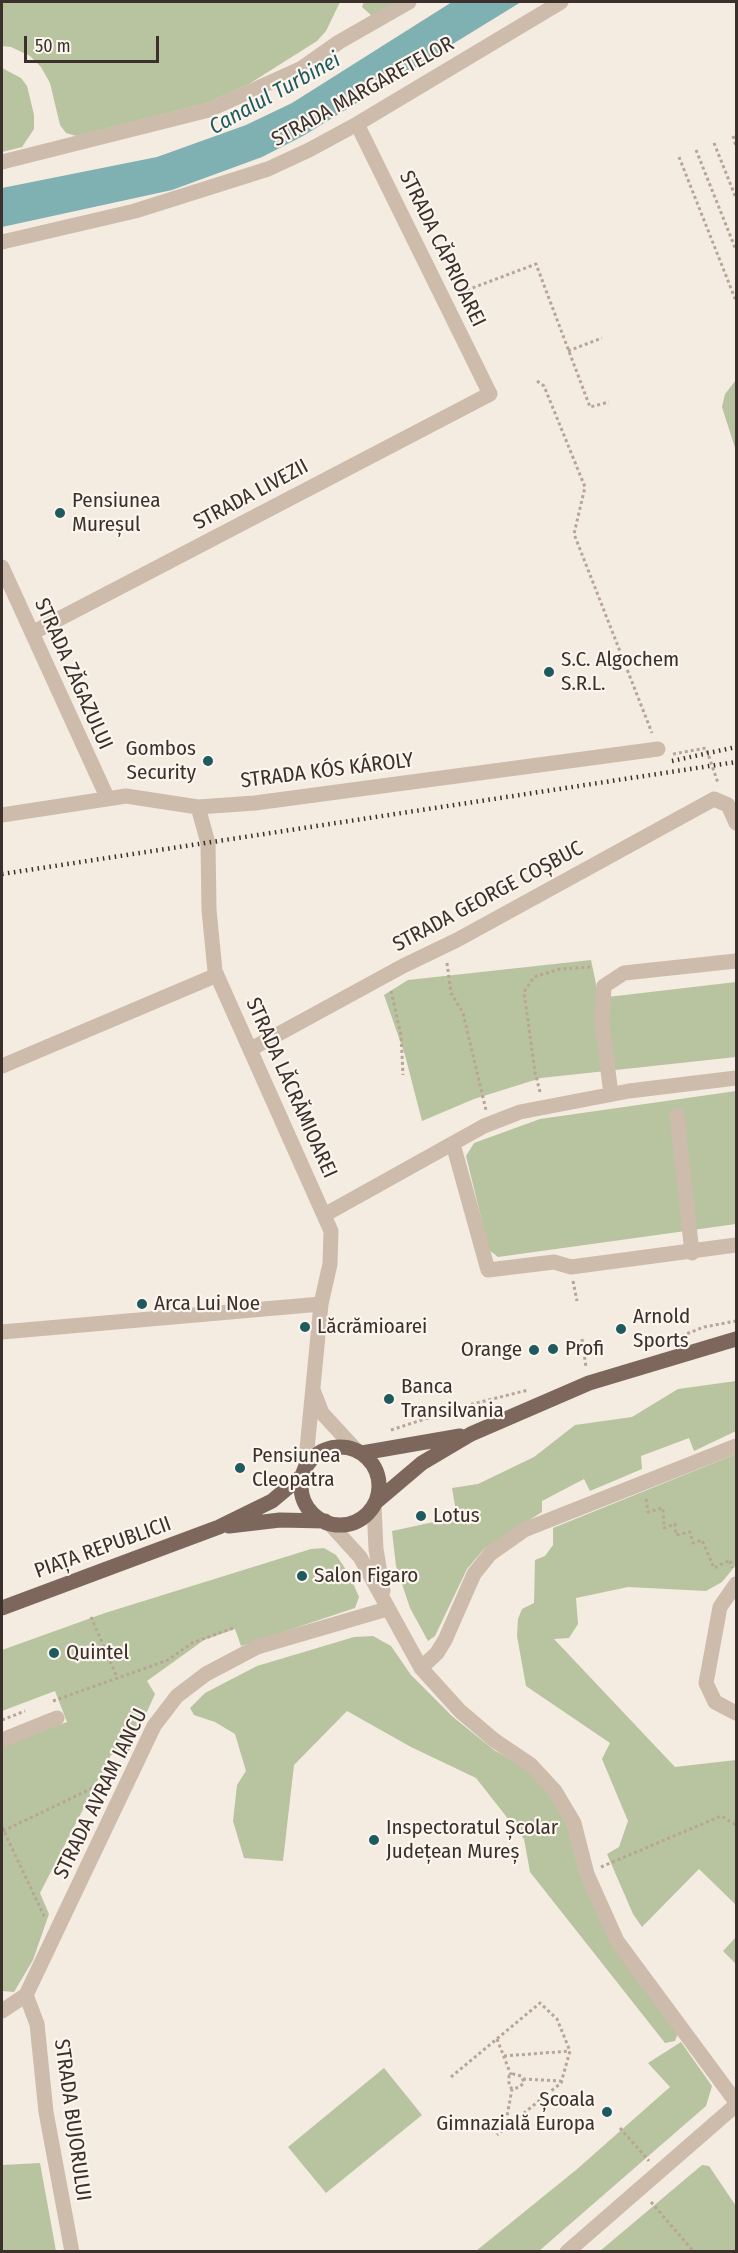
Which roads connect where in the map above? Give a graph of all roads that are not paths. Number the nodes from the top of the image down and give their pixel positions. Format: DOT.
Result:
graph roads {
  1 [pos="409,2"];
  2 [pos="561,2"];
  3 [pos="357,124"];
  4 [pos="2,162"];
  5 [pos="2,242"];
  6 [pos="490,394"];
  7 [pos="2,567"];
  8 [pos="32,633"];
  9 [pos="658,749"];
  10 [pos="107,797"];
  11 [pos="198,807"];
  12 [pos="2,815"];
  13 [pos="736,823"];
  14 [pos="736,961"];
  15 [pos="217,975"];
  16 [pos="251,1049"];
  17 [pos="2,1066"];
  18 [pos="736,1078"];
  19 [pos="611,1094"];
  20 [pos="677,1115"];
  21 [pos="453,1144"];
  22 [pos="326,1214"];
  23 [pos="736,1245"];
  24 [pos="692,1253"];
  25 [pos="321,1304"];
  26 [pos="2,1332"];
  27 [pos="736,1339"];
  28 [pos="312,1387"];
  29 [pos="471,1434"];
  30 [pos="736,1446"];
  31 [pos="359,1452"];
  32 [pos="304,1473"];
  33 [pos="375,1504"];
  34 [pos="327,1522"];
  35 [pos="219,1527"];
  36 [pos="735,1577"];
  37 [pos="2,1608"];
  38 [pos="387,1609"];
  39 [pos="421,1668"];
  40 [pos="736,1713"];
  41 [pos="57,1718"];
  42 [pos="2,1740"];
  43 [pos="26,1995"];
  44 [pos="2,2011"];
  45 [pos="736,2103"];
  46 [pos="72,2252"];
  47 [pos="567,2252"];
  1 -- 4 [label="street"];
  2 -- 3 [label="street, STRADA MARGARETELOR"];
  3 -- 5 [label="street, STRADA MARGARETELOR"];
  3 -- 6 [label="street, STRADA CĂPRIOAREI"];
  6 -- 8 [label="street, STRADA LIVEZII"];
  7 -- 8 [label="street, STRADA ZĂGAZULUI"];
  8 -- 10 [label="street, STRADA ZĂGAZULUI"];
  9 -- 11 [label="street, STRADA KÓS KÁROLY"];
  10 -- 11 [label="street, STRADA KÓS KÁROLY"];
  10 -- 12 [label="street, STRADA KÓS KÁROLY"];
  11 -- 15 [label="street, STRADA LĂCRĂMIOAREI"];
  13 -- 16 [label="street, STRADA GEORGE COȘBUC"];
  14 -- 19 [label="street"];
  15 -- 16 [label="street, STRADA LĂCRĂMIOAREI"];
  15 -- 17 [label="street"];
  16 -- 22 [label="street, STRADA LĂCRĂMIOAREI"];
  18 -- 19 [label="street"];
  19 -- 21 [label="street"];
  20 -- 24 [label="street"];
  21 -- 22 [label="street"];
  21 -- 24 [label="street"];
  22 -- 25 [label="street, STRADA LĂCRĂMIOAREI"];
  23 -- 24 [label="street"];
  25 -- 26 [label="street"];
  25 -- 28 [label="street, STRADA LĂCRĂMIOAREI"];
  27 -- 29 [label="main road"];
  28 -- 31 [label="street, STRADA LĂCRĂMIOAREI"];
  28 -- 32 [label="street, STRADA LĂCRĂMIOAREI"];
  29 -- 31 [label="main road"];
  29 -- 33 [label="main road"];
  30 -- 39 [label="street"];
  31 -- 32 [label="main road"];
  31 -- 33 [label="main road"];
  32 -- 34 [label="main road"];
  32 -- 35 [label="main road, PIAȚA REPUBLICII"];
  33 -- 34 [label="main road"];
  33 -- 38 [label="street"];
  34 -- 35 [label="main road, PIAȚA REPUBLICII"];
  34 -- 38 [label="street"];
  35 -- 37 [label="main road, PIAȚA REPUBLICII"];
  36 -- 40 [label="street"];
  38 -- 39 [label="street"];
  38 -- 43 [label="street, STRADA AVRAM IANCU"];
  39 -- 45 [label="street"];
  41 -- 42 [label="street"];
  43 -- 44 [label="street"];
  43 -- 46 [label="street, STRADA BUJORULUI"];
  45 -- 47 [label="street"];
}
